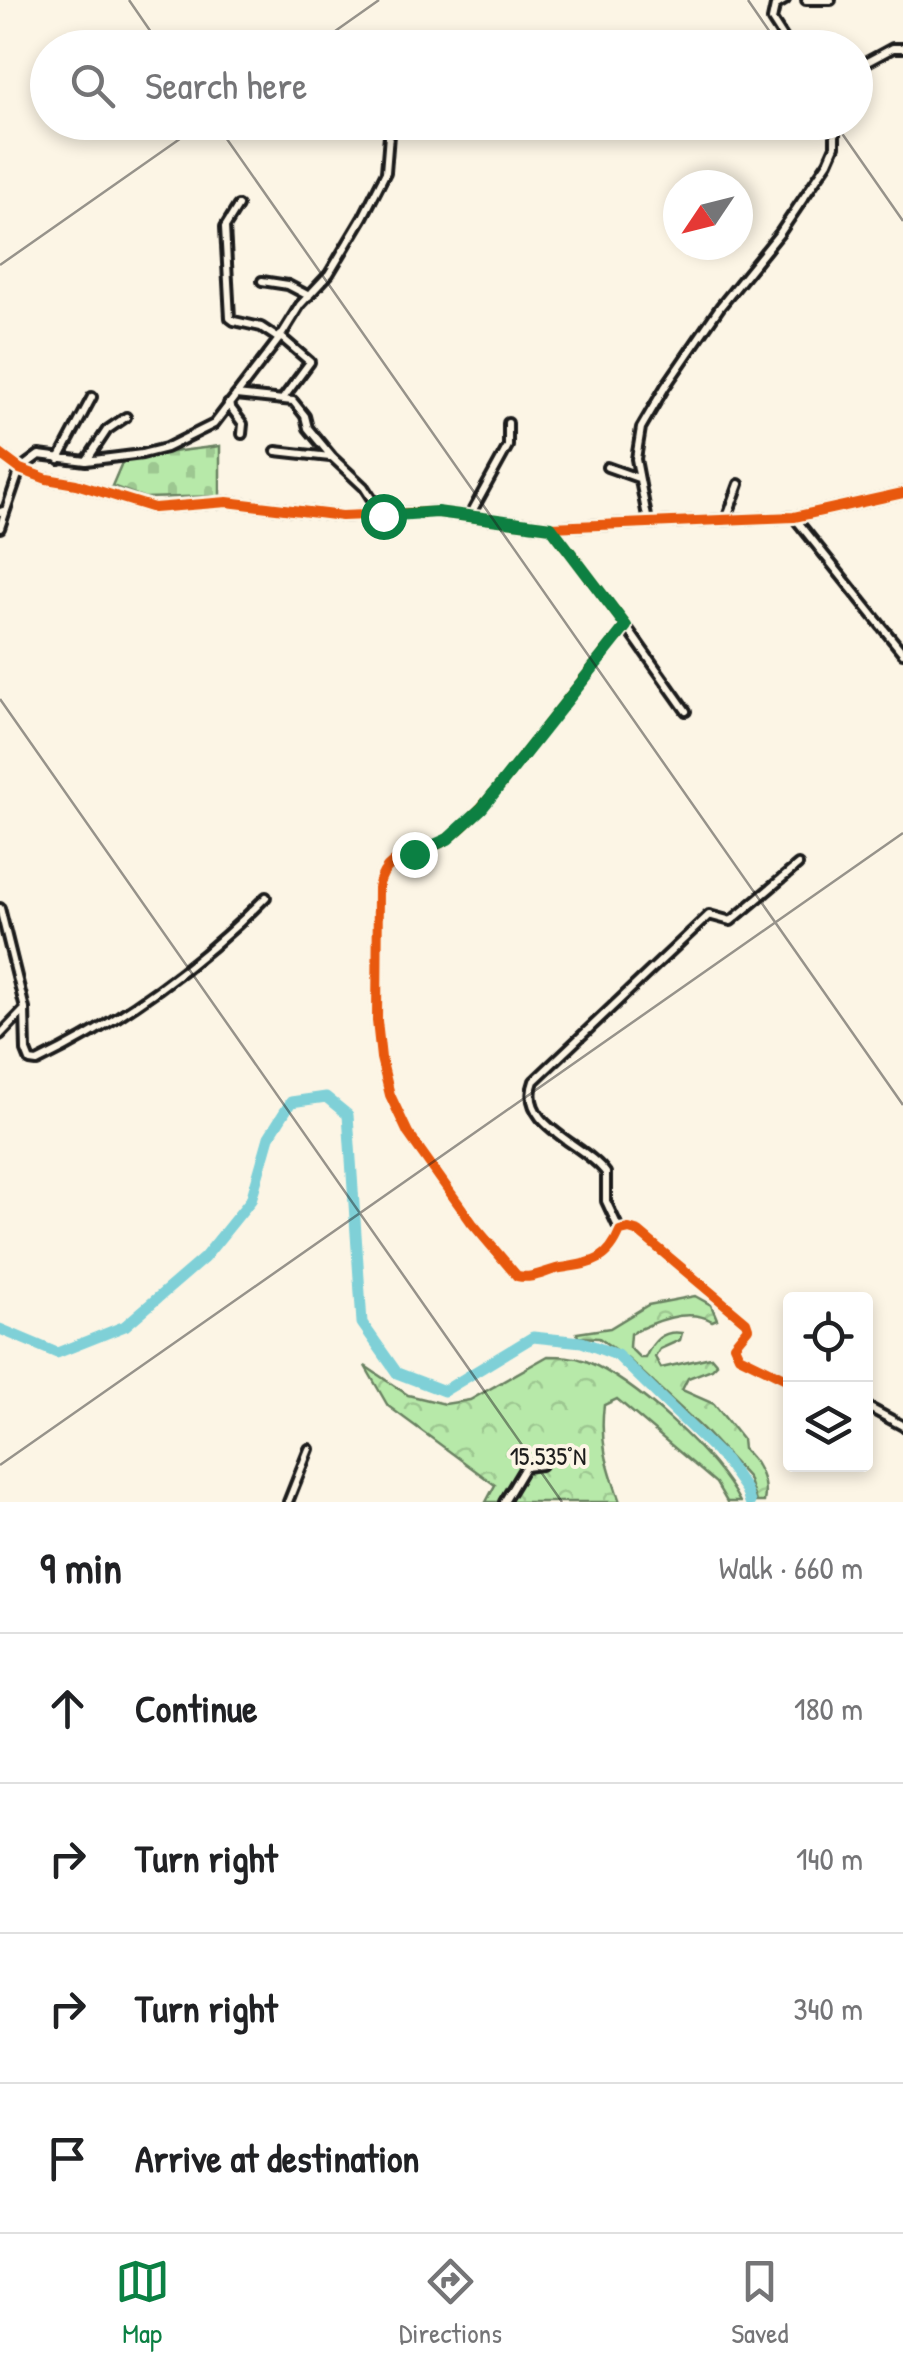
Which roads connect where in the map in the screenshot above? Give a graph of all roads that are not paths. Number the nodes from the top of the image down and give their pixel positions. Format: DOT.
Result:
graph roads {
  1 [pos="785,0"];
  2 [pos="806,0"];
  3 [pos="831,0"];
  4 [pos="773,3"];
  5 [pos="778,30"];
  6 [pos="903,48"];
  7 [pos="873,59"];
  8 [pos="389,140"];
  9 [pos="836,140"];
  10 [pos="238,206"];
  11 [pos="262,281"];
  12 [pos="309,296"];
  13 [pos="279,338"];
  14 [pos="236,395"];
  15 [pos="92,398"];
  16 [pos="284,398"];
  17 [pos="228,404"];
  18 [pos="126,416"];
  19 [pos="508,422"];
  20 [pos="242,434"];
  21 [pos="276,451"];
  22 [pos="0,454"];
  23 [pos="332,458"];
  24 [pos="59,459"];
  25 [pos="86,460"];
  26 [pos="607,467"];
  27 [pos="20,469"];
  28 [pos="640,478"];
  29 [pos="740,484"];
  30 [pos="903,493"];
  31 [pos="3,511"];
  32 [pos="383,516"];
  33 [pos="469,517"];
  34 [pos="794,517"];
  35 [pos="726,520"];
  36 [pos="648,522"];
  37 [pos="551,527"];
  38 [pos="0,528"];
  39 [pos="626,626"];
  40 [pos="903,653"];
  41 [pos="686,711"];
  42 [pos="798,865"];
  43 [pos="266,896"];
  44 [pos="0,908"];
  45 [pos="24,1010"];
  46 [pos="0,1035"];
  47 [pos="620,1232"];
  48 [pos="783,1378"];
  49 [pos="873,1410"];
  50 [pos="903,1426"];
  51 [pos="309,1449"];
  52 [pos="541,1465"];
  53 [pos="288,1502"];
  54 [pos="504,1502"];
  1 -- 4 [label="street"];
  2 -- 3 [label="street"];
  4 -- 5 [label="street"];
  6 -- 7 [label="street"];
  8 -- 12 [label="street"];
  9 -- 28 [label="street"];
  10 -- 13 [label="street"];
  11 -- 12 [label="street"];
  12 -- 13 [label="street"];
  13 -- 14 [label="street"];
  13 -- 16 [label="street"];
  14 -- 16 [label="street"];
  14 -- 17 [label="street"];
  15 -- 24 [label="street"];
  16 -- 23 [label="street"];
  17 -- 20 [label="street"];
  17 -- 25 [label="street"];
  18 -- 25 [label="street"];
  19 -- 33 [label="street"];
  21 -- 23 [label="street"];
  22 -- 27 [label="street"];
  23 -- 32 [label="street"];
  24 -- 25 [label="street"];
  24 -- 27 [label="street"];
  26 -- 28 [label="street"];
  27 -- 31 [label="street"];
  27 -- 32 [label="street"];
  28 -- 36 [label="street"];
  29 -- 35 [label="street"];
  30 -- 34 [label="street"];
  31 -- 38 [label="street"];
  32 -- 33 [label="street"];
  33 -- 37 [label="street"];
  34 -- 35 [label="street"];
  34 -- 40 [label="street"];
  35 -- 36 [label="street"];
  36 -- 37 [label="street"];
  37 -- 39 [label="street"];
  39 -- 41 [label="street"];
  39 -- 47 [label="street"];
  42 -- 47 [label="street"];
  43 -- 45 [label="street"];
  44 -- 45 [label="street"];
  45 -- 46 [label="street"];
  47 -- 48 [label="street"];
  49 -- 50 [label="street"];
  51 -- 53 [label="street"];
  52 -- 54 [label="street"];
}
